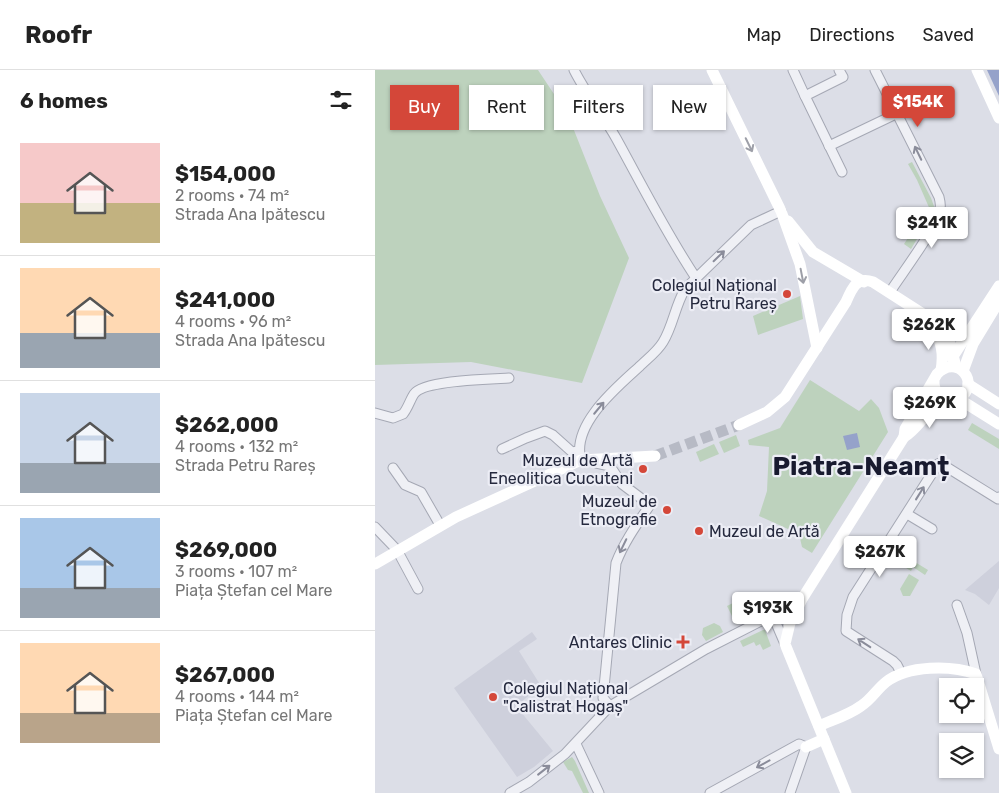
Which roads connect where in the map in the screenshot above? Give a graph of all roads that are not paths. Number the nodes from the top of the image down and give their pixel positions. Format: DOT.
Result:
graph roads {
  1 [pos="574,70"];
  2 [pos="713,70"];
  3 [pos="793,70"];
  4 [pos="839,70"];
  5 [pos="875,70"];
  6 [pos="977,70"];
  7 [pos="805,96"];
  8 [pos="898,112"];
  9 [pos="999,118"];
  10 [pos="829,146"];
  11 [pos="842,172"];
  12 [pos="781,211"];
  13 [pos="696,278"];
  14 [pos="861,285"];
  15 [pos="999,286"];
  16 [pos="890,292"];
  17 [pos="999,301"];
  18 [pos="846,302"];
  19 [pos="940,325"];
  20 [pos="969,332"];
  21 [pos="817,348"];
  22 [pos="954,354"];
  23 [pos="951,369"];
  24 [pos="509,378"];
  25 [pos="934,380"];
  26 [pos="969,384"];
  27 [pos="953,400"];
  28 [pos="999,404"];
  29 [pos="375,412"];
  30 [pos="739,424"];
  31 [pos="999,424"];
  32 [pos="904,437"];
  33 [pos="502,449"];
  34 [pos="655,456"];
  35 [pos="581,457"];
  36 [pos="393,468"];
  37 [pos="999,498"];
  38 [pos="907,514"];
  39 [pos="440,525"];
  40 [pos="375,527"];
  41 [pos="932,529"];
  42 [pos="397,550"];
  43 [pos="375,564"];
  44 [pos="418,589"];
  45 [pos="799,604"];
  46 [pos="957,605"];
  47 [pos="773,616"];
  48 [pos="785,644"];
  49 [pos="901,673"];
  50 [pos="976,674"];
  51 [pos="610,706"];
  52 [pos="996,723"];
  53 [pos="819,726"];
  54 [pos="824,739"];
  55 [pos="576,744"];
  56 [pos="806,747"];
  57 [pos="999,749"];
  58 [pos="510,793"];
  59 [pos="599,793"];
  60 [pos="710,793"];
  61 [pos="790,793"];
  62 [pos="846,793"];
  1 -- 13 [label="street"];
  2 -- 12 [label="main road, one-way"];
  3 -- 7 [label="street"];
  4 -- 7 [label="street"];
  5 -- 8 [label="street"];
  6 -- 9 [label="main road"];
  7 -- 10 [label="street"];
  8 -- 10 [label="street"];
  16 -- 8 [label="street, one-way"];
  10 -- 11 [label="street"];
  13 -- 12 [label="street, one-way"];
  12 -- 14 [label="main road"];
  12 -- 21 [label="main road, one-way"];
  35 -- 13 [label="street, one-way"];
  14 -- 16 [label="main road"];
  14 -- 18 [label="main road"];
  14 -- 18 [label="main road"];
  14 -- 23 [label="main road"];
  15 -- 20 [label="main road"];
  16 -- 19 [label="main road"];
  17 -- 23 [label="main road"];
  18 -- 21 [label="main road"];
  19 -- 20 [label="main road"];
  19 -- 22 [label="main road"];
  20 -- 22 [label="main road"];
  21 -- 30 [label="main road"];
  22 -- 23 [label="main road"];
  23 -- 25 [label="main road"];
  23 -- 26 [label="main road"];
  24 -- 29 [label="street"];
  25 -- 27 [label="main road"];
  25 -- 32 [label="main road"];
  26 -- 27 [label="main road"];
  26 -- 28 [label="main road"];
  27 -- 31 [label="main road"];
  27 -- 32 [label="main road"];
  32 -- 45 [label="main road"];
  33 -- 35 [label="street"];
  34 -- 35 [label="main road"];
  35 -- 39 [label="main road"];
  35 -- 51 [label="street, one-way"];
  36 -- 39 [label="street"];
  38 -- 37 [label="street, one-way"];
  38 -- 41 [label="street"];
  49 -- 38 [label="street, one-way"];
  39 -- 42 [label="main road"];
  40 -- 42 [label="street"];
  42 -- 43 [label="main road"];
  42 -- 44 [label="street"];
  45 -- 47 [label="street"];
  45 -- 48 [label="main road"];
  46 -- 50 [label="street"];
  47 -- 48 [label="street"];
  47 -- 51 [label="street"];
  48 -- 53 [label="main road"];
  49 -- 50 [label="main road"];
  49 -- 53 [label="main road"];
  50 -- 52 [label="main road"];
  51 -- 55 [label="street"];
  52 -- 57 [label="main road"];
  53 -- 54 [label="main road"];
  54 -- 56 [label="main road"];
  54 -- 62 [label="main road"];
  58 -- 55 [label="street, one-way"];
  55 -- 59 [label="street"];
  56 -- 60 [label="street, one-way"];
  56 -- 61 [label="street"];
}
